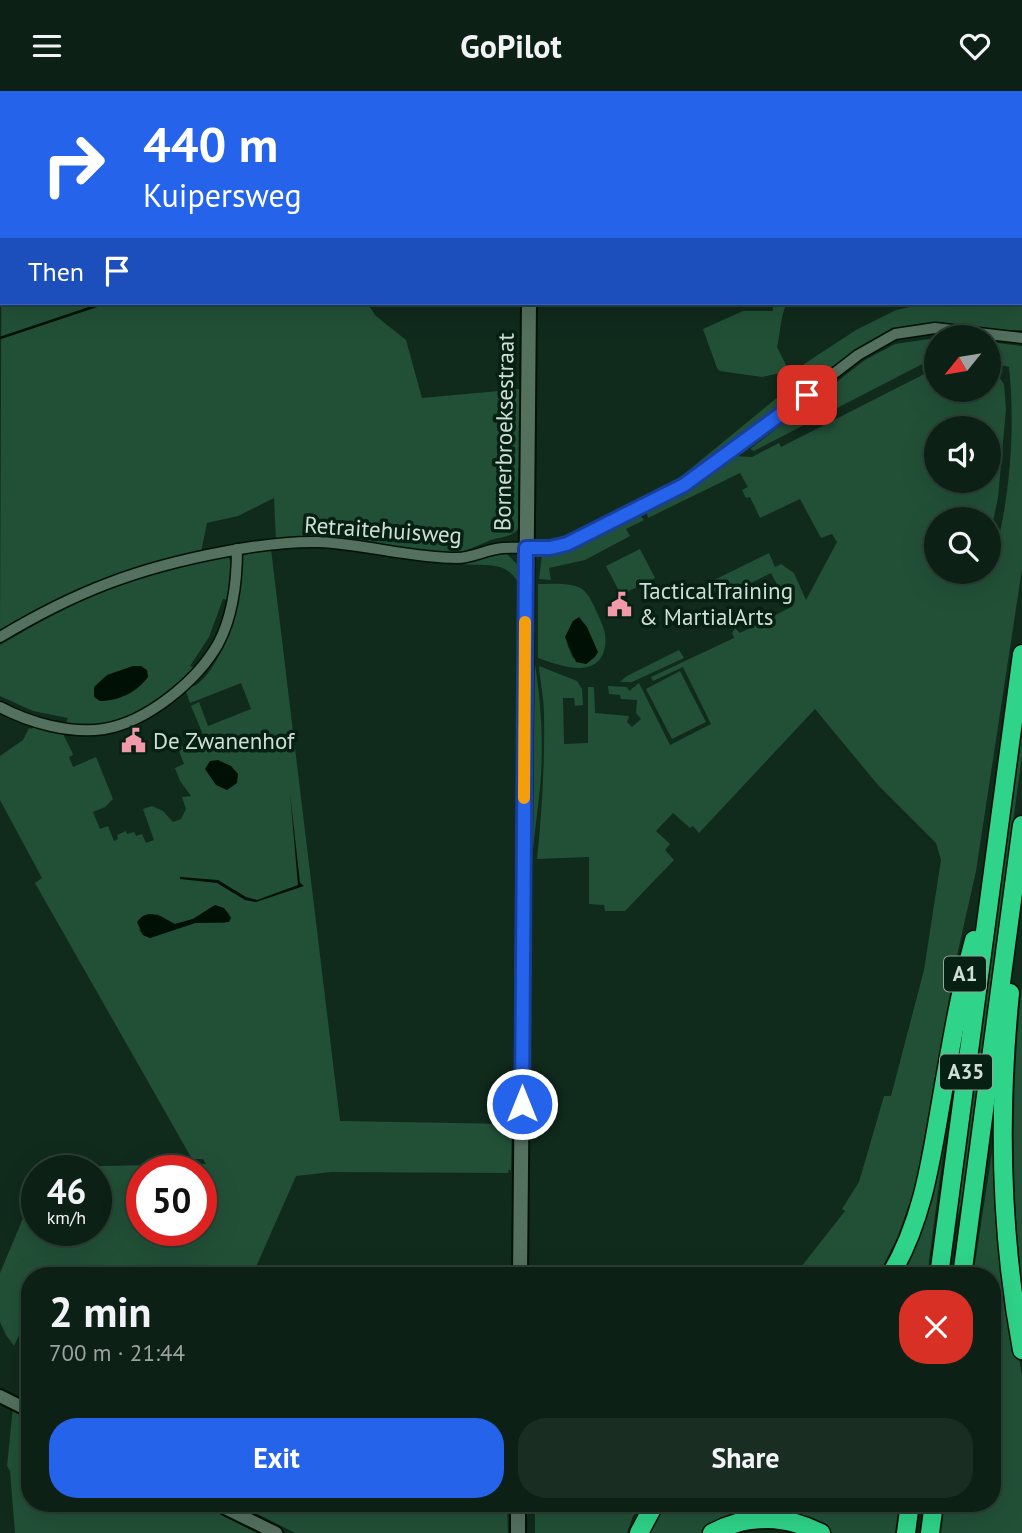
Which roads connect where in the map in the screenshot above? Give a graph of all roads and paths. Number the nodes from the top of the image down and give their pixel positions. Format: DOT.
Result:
graph roads {
  1 [pos="529,305"];
  2 [pos="1022,338"];
  3 [pos="526,548"];
  4 [pos="237,549"];
  5 [pos="0,637"];
  6 [pos="1022,654"];
  7 [pos="0,707"];
  8 [pos="1022,825"];
  9 [pos="993,869"];
  10 [pos="1011,906"];
  11 [pos="520,1267"];
  12 [pos="895,1267"];
  13 [pos="940,1267"];
  14 [pos="963,1267"];
  15 [pos="1022,1350"];
  16 [pos="0,1396"];
  17 [pos="21,1406"];
  18 [pos="233,1512"];
  19 [pos="518,1512"];
  20 [pos="650,1512"];
  21 [pos="909,1512"];
  22 [pos="932,1512"];
  23 [pos="276,1533"];
  24 [pos="518,1533"];
  25 [pos="639,1533"];
  26 [pos="712,1533"];
  27 [pos="821,1533"];
  28 [pos="906,1533"];
  29 [pos="930,1533"];
  1 -- 3 [label="main road, Bornerbroeksestraat"];
  2 -- 3 [label="street, Retraitehuisweg"];
  3 -- 4 [label="street, Retraitehuisweg"];
  3 -- 11 [label="main road, Bornerbroeksestraat"];
  4 -- 5 [label="street, Retraitehuisweg"];
  4 -- 7 [label="street"];
  6 -- 9 [label="highway, A1"];
  8 -- 10 [label="highway, A1"];
  9 -- 12 [label="highway, A1"];
  9 -- 13 [label="highway, A35"];
  10 -- 14 [label="highway, A35"];
  10 -- 15 [label="highway, A1"];
  16 -- 17 [label="street"];
  18 -- 23 [label="street"];
  19 -- 24 [label="main road"];
  20 -- 25 [label="highway"];
  21 -- 28 [label="highway"];
  22 -- 29 [label="highway"];
  26 -- 27 [label="highway"];
}
